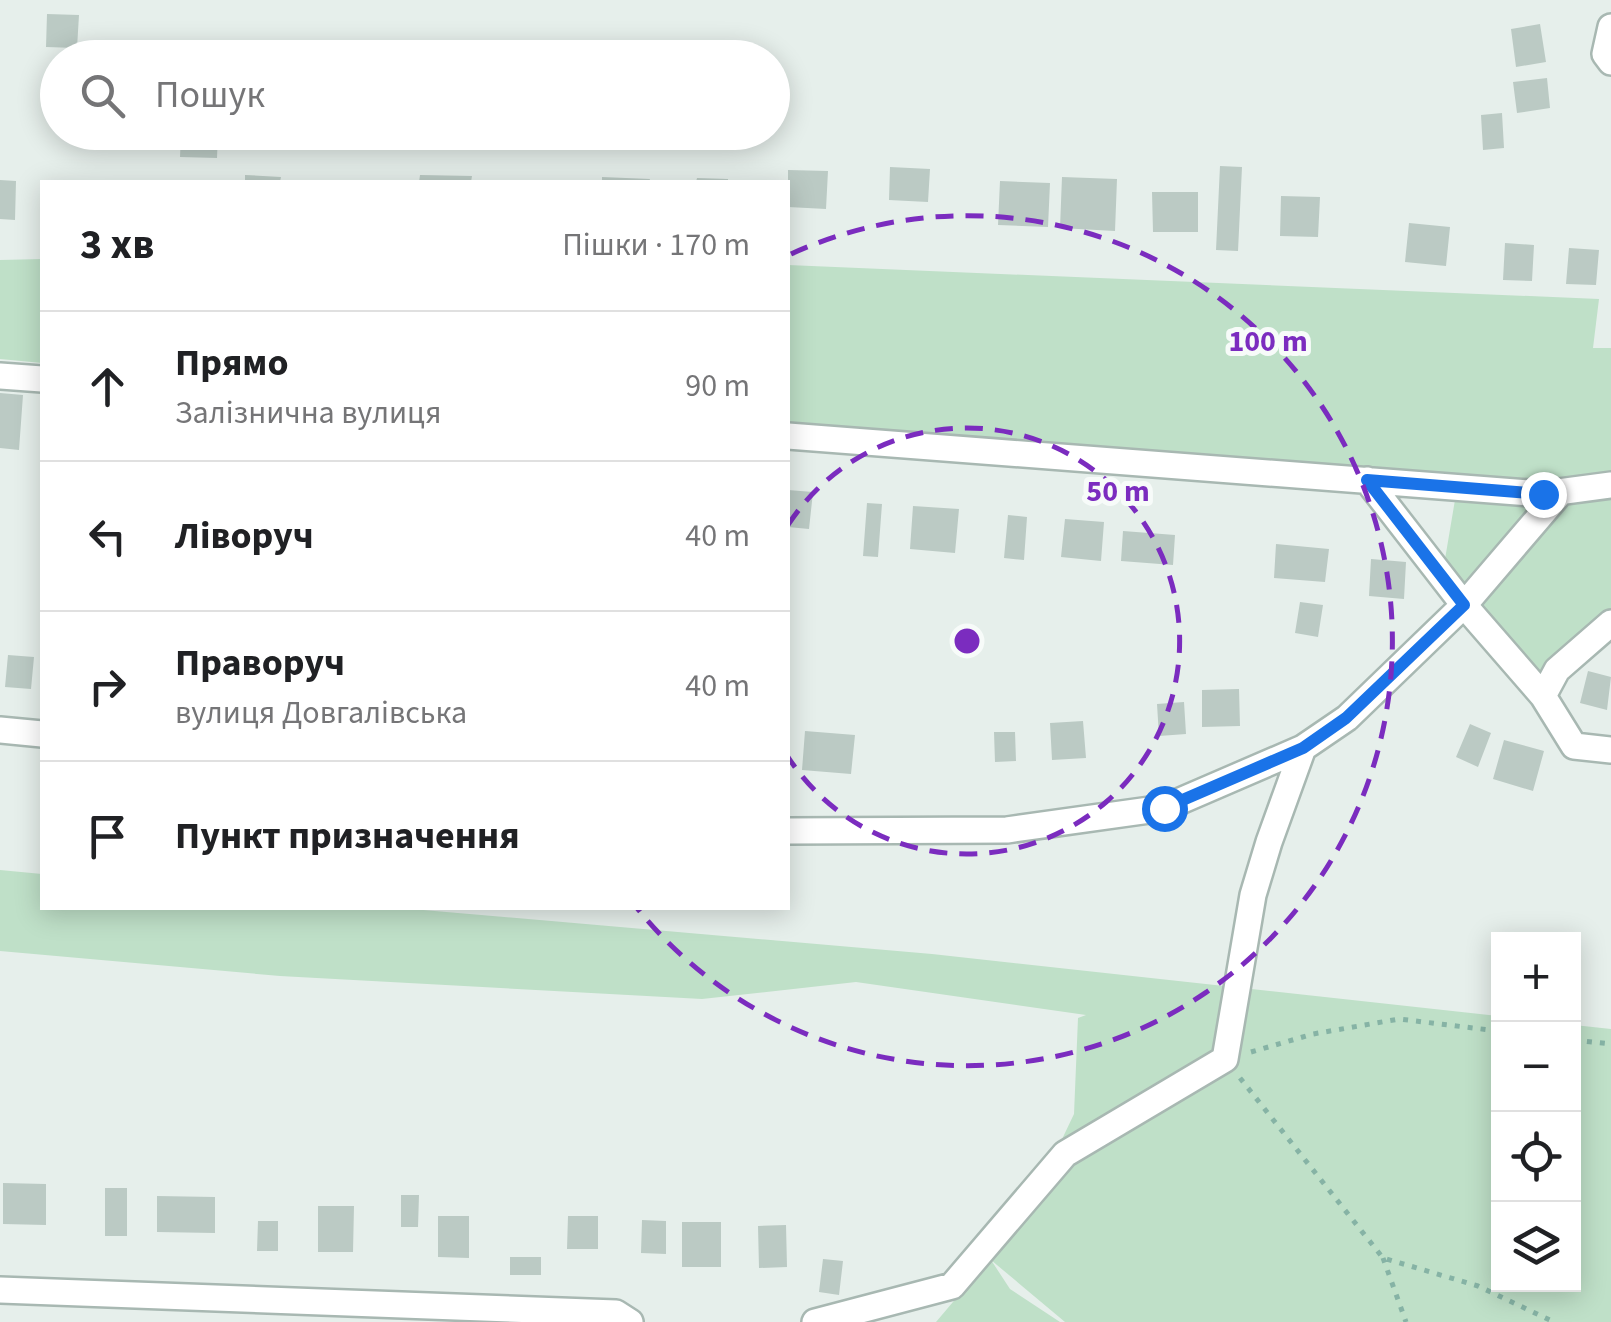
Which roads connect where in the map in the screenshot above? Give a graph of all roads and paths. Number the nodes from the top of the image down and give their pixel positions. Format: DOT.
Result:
graph roads {
  1 [pos="1611,26"];
  2 [pos="1611,62"];
  3 [pos="0,376"];
  4 [pos="40,380"];
  5 [pos="790,436"];
  6 [pos="1367,480"];
  7 [pos="1611,485"];
  8 [pos="1558,494"];
  9 [pos="1464,605"];
  10 [pos="1611,623"];
  11 [pos="1543,696"];
  12 [pos="0,730"];
  13 [pos="40,734"];
  14 [pos="1303,748"];
  15 [pos="1611,750"];
  16 [pos="790,831"];
  17 [pos="1491,1030"];
  18 [pos="1581,1041"];
  19 [pos="1611,1044"];
  20 [pos="1225,1059"];
  21 [pos="1382,1258"];
  22 [pos="0,1290"];
  23 [pos="630,1322"];
  24 [pos="815,1322"];
  25 [pos="1406,1322"];
  26 [pos="1554,1322"];
  1 -- 2 [label="street"];
  3 -- 4 [label="street"];
  5 -- 6 [label="street"];
  6 -- 8 [label="street"];
  6 -- 9 [label="street"];
  7 -- 8 [label="street"];
  8 -- 9 [label="street"];
  9 -- 11 [label="street"];
  9 -- 14 [label="street"];
  10 -- 11 [label="street"];
  11 -- 15 [label="street"];
  12 -- 13 [label="street"];
  14 -- 16 [label="street"];
  14 -- 20 [label="street"];
  17 -- 20 [label="path"];
  18 -- 19 [label="path"];
  20 -- 21 [label="path"];
  20 -- 24 [label="street"];
  21 -- 25 [label="path"];
  21 -- 26 [label="path"];
  22 -- 23 [label="street"];
}
